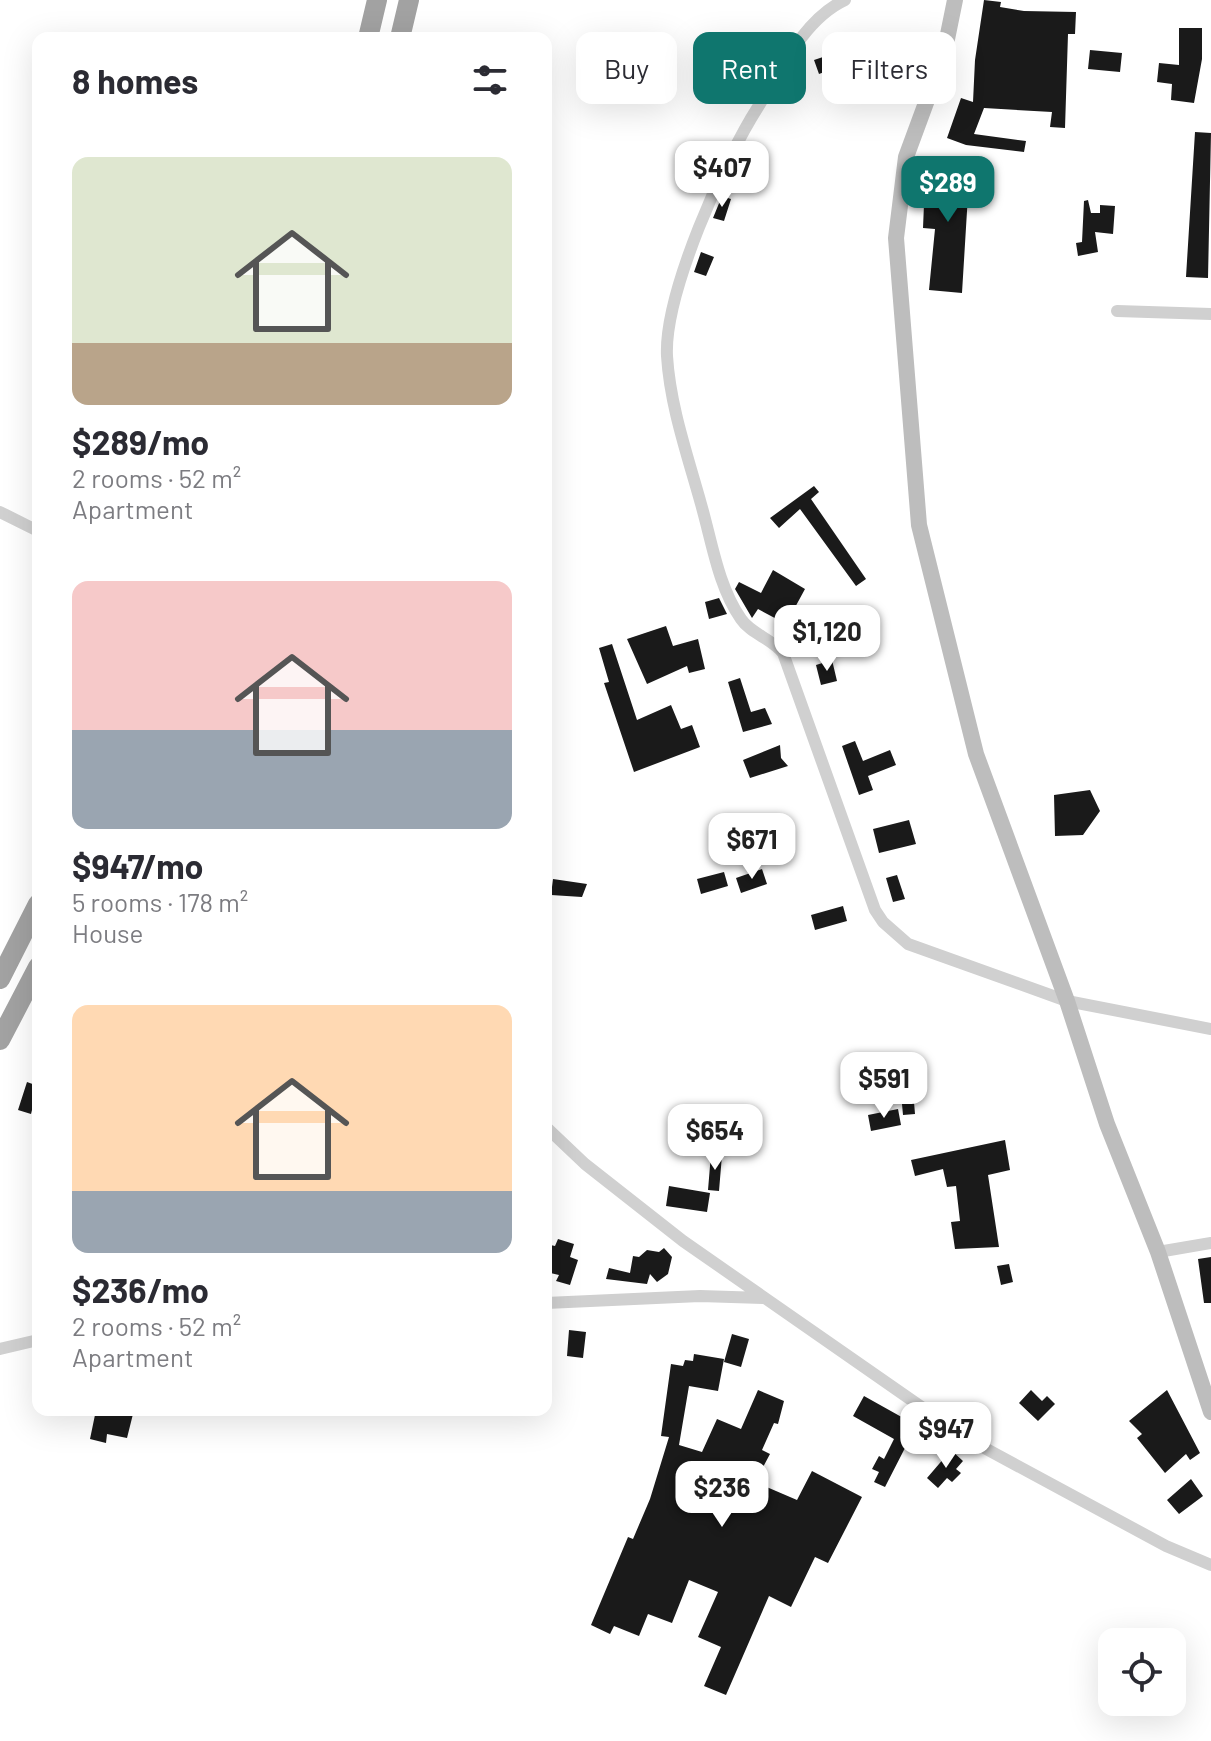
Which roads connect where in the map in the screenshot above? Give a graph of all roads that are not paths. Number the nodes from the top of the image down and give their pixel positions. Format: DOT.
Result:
graph roads {
  1 [pos="377,0"];
  2 [pos="409,0"];
  3 [pos="845,0"];
  4 [pos="955,0"];
  5 [pos="369,32"];
  6 [pos="401,32"];
  7 [pos="1117,311"];
  8 [pos="1211,314"];
  9 [pos="0,512"];
  10 [pos="32,528"];
  11 [pos="32,916"];
  12 [pos="0,979"];
  13 [pos="32,979"];
  14 [pos="1067,1001"];
  15 [pos="1211,1029"];
  16 [pos="0,1040"];
  17 [pos="552,1132"];
  18 [pos="1211,1243"];
  19 [pos="1158,1252"];
  20 [pos="765,1298"];
  21 [pos="552,1303"];
  22 [pos="32,1341"];
  23 [pos="0,1349"];
  24 [pos="1211,1412"];
  25 [pos="1211,1565"];
  1 -- 5 [label="highway"];
  2 -- 6 [label="highway"];
  3 -- 14 [label="street"];
  4 -- 14 [label="main road"];
  7 -- 8 [label="street"];
  9 -- 10 [label="street"];
  11 -- 12 [label="highway"];
  13 -- 16 [label="highway"];
  14 -- 15 [label="street"];
  14 -- 19 [label="main road"];
  17 -- 20 [label="street"];
  18 -- 19 [label="street"];
  19 -- 24 [label="main road"];
  20 -- 21 [label="street"];
  20 -- 25 [label="street"];
  22 -- 23 [label="street"];
}
